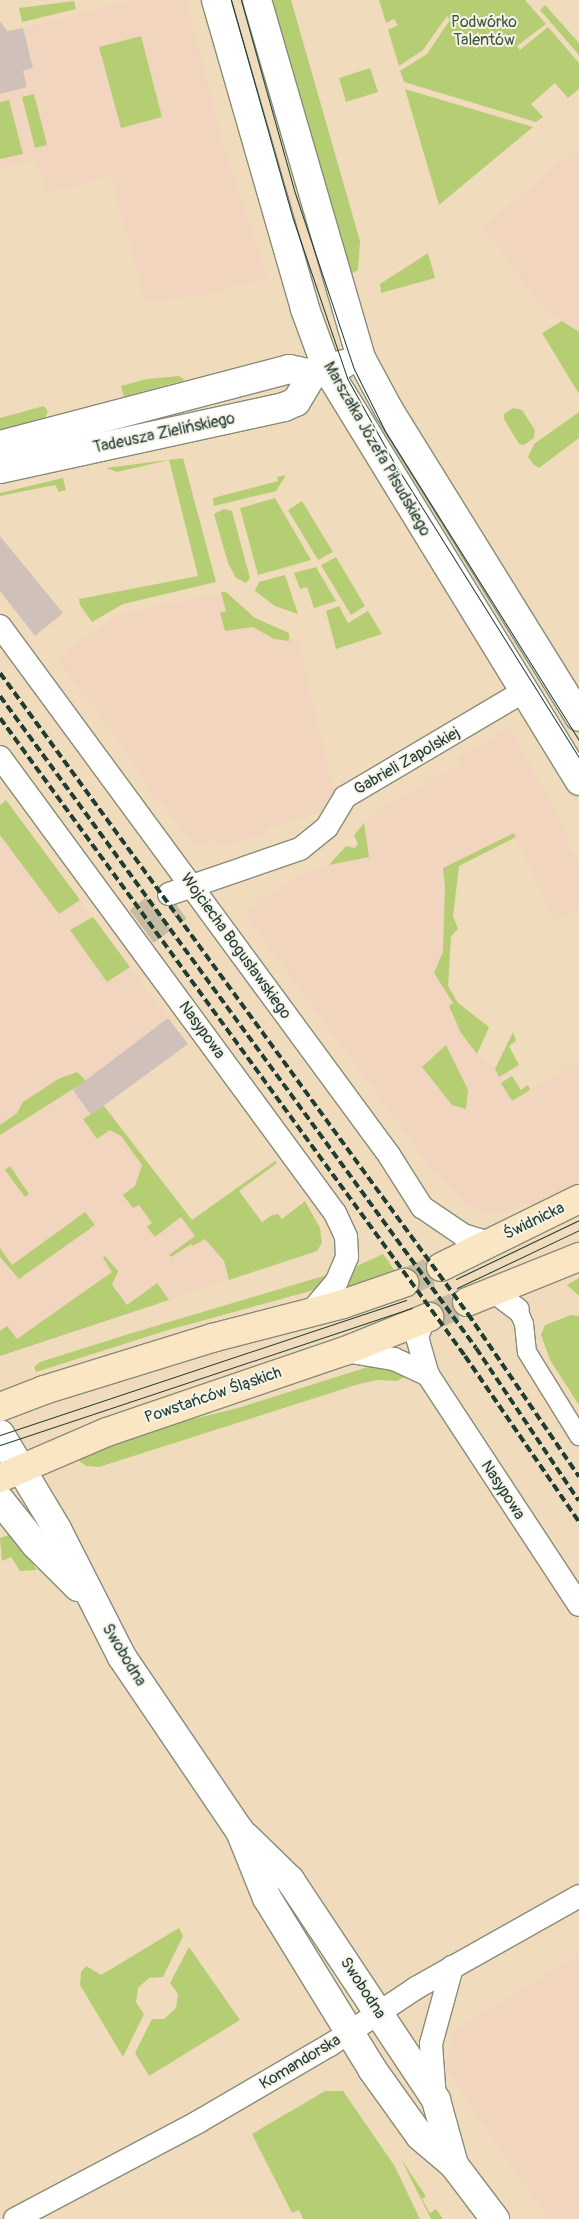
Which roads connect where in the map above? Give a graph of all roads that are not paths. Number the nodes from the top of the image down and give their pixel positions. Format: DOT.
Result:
graph roads {
  1 [pos="216,0"];
  2 [pos="257,0"];
  3 [pos="361,358"];
  4 [pos="320,371"];
  5 [pos="0,445"];
  6 [pos="0,469"];
  7 [pos="0,626"];
  8 [pos="524,691"];
  9 [pos="575,702"];
  10 [pos="0,757"];
  11 [pos="579,781"];
  12 [pos="193,888"];
  13 [pos="175,902"];
  14 [pos="579,1200"];
  15 [pos="489,1243"];
  16 [pos="579,1257"];
  17 [pos="441,1266"];
  18 [pos="404,1283"];
  19 [pos="493,1291"];
  20 [pos="467,1302"];
  21 [pos="518,1310"];
  22 [pos="311,1312"];
  23 [pos="427,1318"];
  24 [pos="345,1351"];
  25 [pos="428,1375"];
  26 [pos="0,1407"];
  27 [pos="0,1434"];
  28 [pos="579,1436"];
  29 [pos="10,1474"];
  30 [pos="0,1500"];
  31 [pos="93,1602"];
  32 [pos="579,1604"];
  33 [pos="240,1831"];
  34 [pos="579,1896"];
  35 [pos="452,1967"];
  36 [pos="378,2012"];
  37 [pos="350,2032"];
  38 [pos="436,2100"];
  39 [pos="454,2165"];
  40 [pos="15,2219"];
  41 [pos="494,2219"];
  1 -- 4 [label="street, Marszałka Józefa Piłsudskiego"];
  2 -- 3 [label="street, Marszałka Józefa Piłsudskiego"];
  3 -- 4 [label="street, Tadeusza Zielińskiego"];
  3 -- 9 [label="street, Marszałka Józefa Piłsudskiego"];
  4 -- 5 [label="street, Tadeusza Zielińskiego"];
  4 -- 6 [label="street, Tadeusza Zielińskiego"];
  4 -- 8 [label="street, Marszałka Józefa Piłsudskiego"];
  7 -- 12 [label="street, Wojciecha Bogusławskiego"];
  8 -- 11 [label="street, Marszałka Józefa Piłsudskiego"];
  8 -- 12 [label="street, Gabrieli Zapolskiej"];
  10 -- 22 [label="street, Nasypowa"];
  12 -- 13 [label="street"];
  12 -- 15 [label="street, Wojciecha Bogusławskiego"];
  14 -- 15 [label="main road, Świdnicka"];
  15 -- 17 [label="main road"];
  16 -- 19 [label="main road"];
  18 -- 22 [label="main road"];
  19 -- 20 [label="main road"];
  19 -- 21 [label="street"];
  21 -- 28 [label="street"];
  22 -- 26 [label="main road"];
  23 -- 24 [label="main road, Powstańców Śląskich"];
  23 -- 25 [label="street, Nasypowa"];
  24 -- 25 [label="street"];
  24 -- 29 [label="main road, Powstańców Śląskich"];
  25 -- 32 [label="street, Nasypowa"];
  27 -- 29 [label="street, Swobodna"];
  29 -- 31 [label="street, Swobodna"];
  30 -- 31 [label="street, Swobodna"];
  31 -- 33 [label="street, Swobodna"];
  33 -- 36 [label="street, Swobodna"];
  33 -- 37 [label="street, Swobodna"];
  34 -- 35 [label="street, Komandorska"];
  35 -- 36 [label="street, Komandorska"];
  35 -- 38 [label="street"];
  36 -- 37 [label="street, Komandorska"];
  36 -- 38 [label="street, Swobodna"];
  37 -- 39 [label="street, Swobodna"];
  37 -- 40 [label="street, Komandorska"];
  38 -- 39 [label="street, Swobodna"];
  39 -- 41 [label="street, Swobodna"];
}
